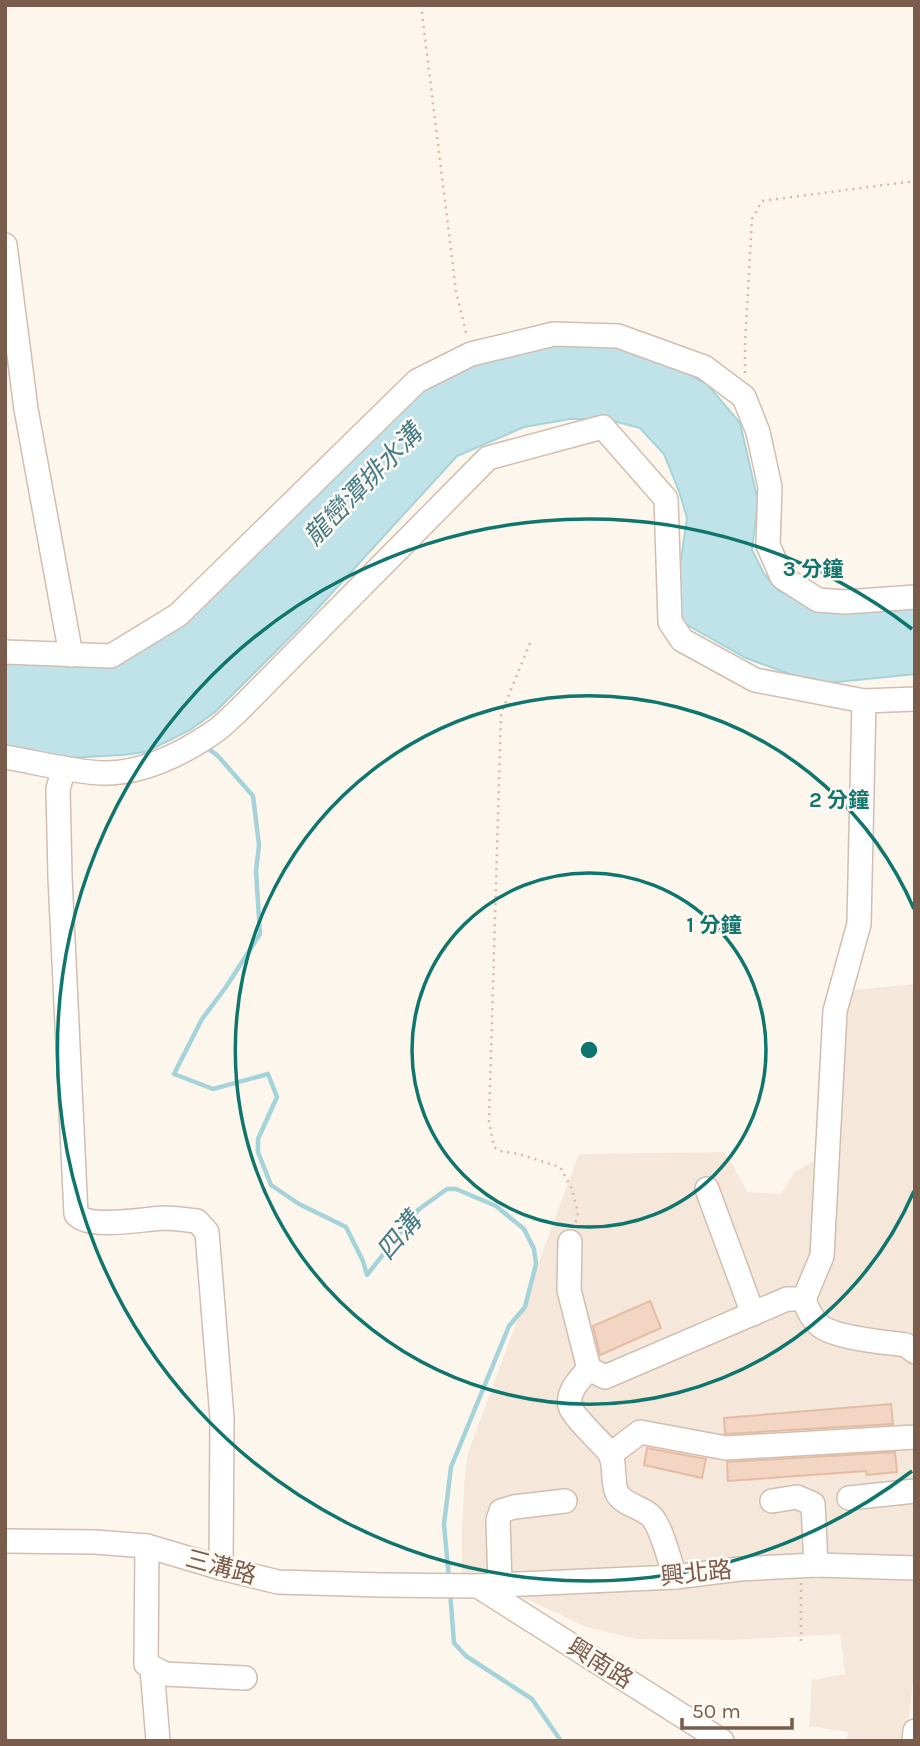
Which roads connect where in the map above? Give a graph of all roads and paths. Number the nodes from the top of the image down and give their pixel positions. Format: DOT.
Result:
graph roads {
  1 [pos="421,5"];
  2 [pos="915,180"];
  3 [pos="5,245"];
  4 [pos="471,354"];
  5 [pos="744,397"];
  6 [pos="915,597"];
  7 [pos="530,643"];
  8 [pos="5,652"];
  9 [pos="79,655"];
  10 [pos="915,699"];
  11 [pos="864,701"];
  12 [pos="5,757"];
  13 [pos="64,768"];
  14 [pos="707,1189"];
  15 [pos="570,1242"];
  16 [pos="804,1299"];
  17 [pos="753,1314"];
  18 [pos="915,1352"];
  19 [pos="589,1369"];
  20 [pos="915,1437"];
  21 [pos="611,1454"];
  22 [pos="915,1491"];
  23 [pos="849,1498"];
  24 [pos="565,1501"];
  25 [pos="772,1501"];
  26 [pos="5,1541"];
  27 [pos="147,1546"];
  28 [pos="808,1565"];
  29 [pos="221,1568"];
  30 [pos="915,1568"];
  31 [pos="675,1577"];
  32 [pos="480,1585"];
  33 [pos="802,1645"];
  34 [pos="152,1668"];
  35 [pos="245,1678"];
  36 [pos="915,1731"];
  37 [pos="158,1741"];
  38 [pos="722,1741"];
  39 [pos="914,1741"];
  1 -- 4 [label="path"];
  2 -- 5 [label="path"];
  3 -- 9 [label="street"];
  4 -- 5 [label="street"];
  4 -- 9 [label="street"];
  5 -- 6 [label="street"];
  7 -- 15 [label="path"];
  8 -- 9 [label="street"];
  10 -- 11 [label="street"];
  11 -- 13 [label="street"];
  11 -- 16 [label="street"];
  12 -- 13 [label="street"];
  13 -- 29 [label="street"];
  14 -- 17 [label="street"];
  15 -- 19 [label="street"];
  16 -- 17 [label="street"];
  16 -- 18 [label="street"];
  17 -- 19 [label="street"];
  19 -- 21 [label="street"];
  20 -- 21 [label="street"];
  21 -- 31 [label="street"];
  22 -- 23 [label="street"];
  24 -- 32 [label="street"];
  25 -- 28 [label="street"];
  26 -- 27 [label="street, 三溝路"];
  27 -- 29 [label="street, 三溝路"];
  27 -- 34 [label="street"];
  28 -- 30 [label="street, 興北路"];
  28 -- 31 [label="street, 興北路"];
  28 -- 33 [label="path"];
  29 -- 32 [label="street, 三溝路"];
  31 -- 32 [label="street, 興北路"];
  32 -- 38 [label="street, 興南路"];
  34 -- 35 [label="street"];
  34 -- 37 [label="street"];
  36 -- 39 [label="street"];
}
